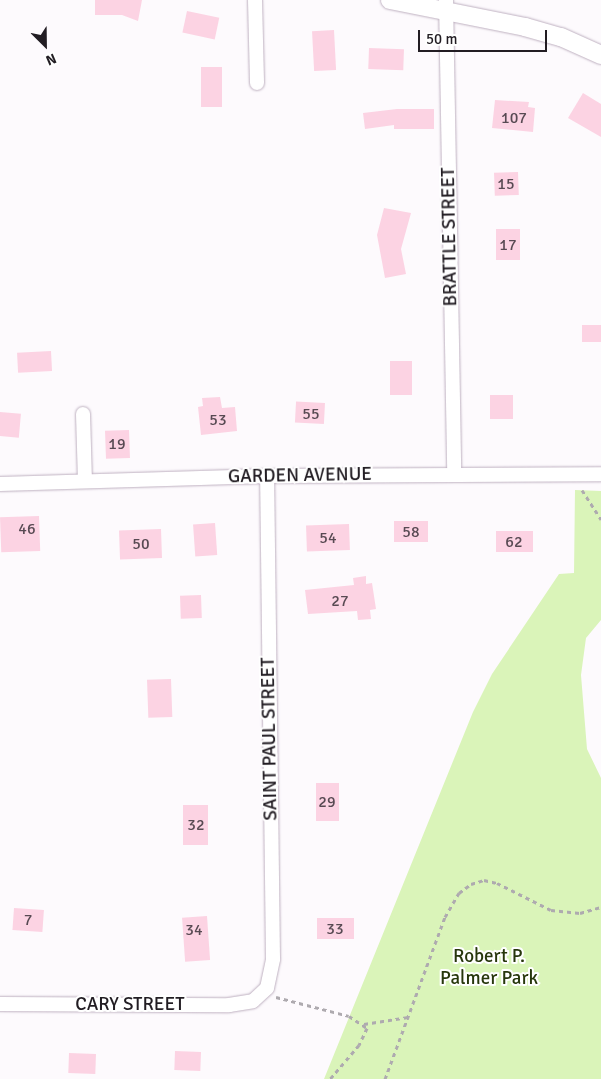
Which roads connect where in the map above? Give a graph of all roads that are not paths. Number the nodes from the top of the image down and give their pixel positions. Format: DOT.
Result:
graph roads {
  1 [pos="255,0"];
  2 [pos="390,0"];
  3 [pos="447,6"];
  4 [pos="601,55"];
  5 [pos="257,83"];
  6 [pos="83,414"];
  7 [pos="454,474"];
  8 [pos="601,474"];
  9 [pos="267,476"];
  10 [pos="85,480"];
  11 [pos="0,484"];
  12 [pos="263,993"];
  13 [pos="0,1004"];
  1 -- 5 [label="street"];
  2 -- 3 [label="street"];
  3 -- 4 [label="street"];
  3 -- 7 [label="street, BRATTLE STREET"];
  6 -- 10 [label="street"];
  7 -- 8 [label="street, GARDEN AVENUE"];
  7 -- 9 [label="street, GARDEN AVENUE"];
  9 -- 10 [label="street, GARDEN AVENUE"];
  9 -- 12 [label="street, SAINT PAUL STREET"];
  10 -- 11 [label="street, GARDEN AVENUE"];
  12 -- 13 [label="street, CARY STREET"];
}
